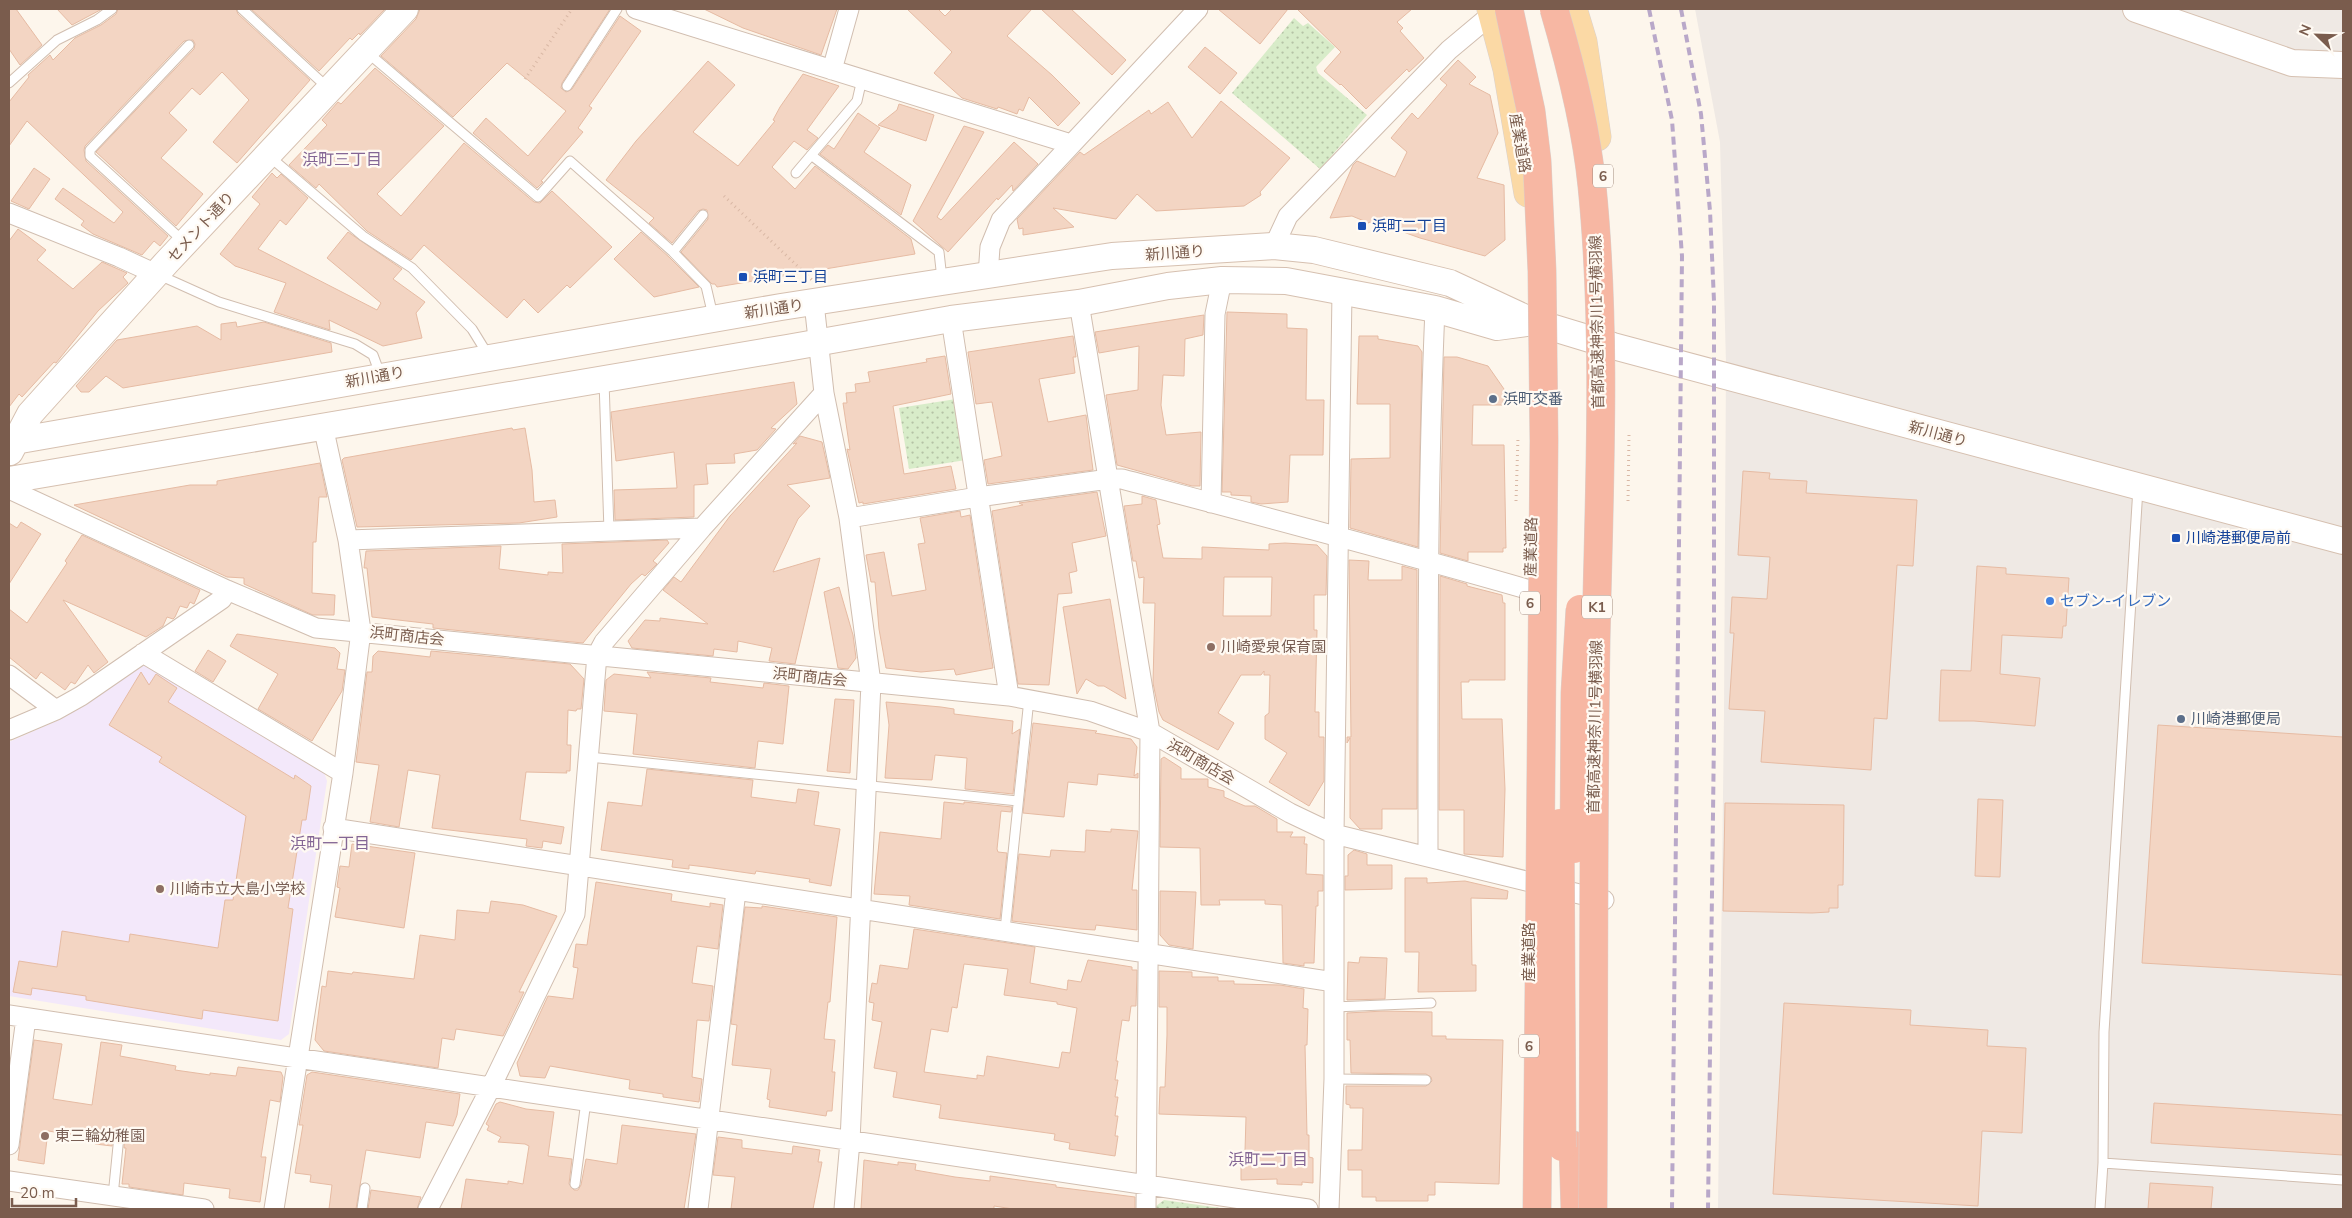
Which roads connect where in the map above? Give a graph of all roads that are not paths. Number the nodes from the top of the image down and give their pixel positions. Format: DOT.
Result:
graph roads {
  1 [pos="112,9"];
  2 [pos="242,9"];
  3 [pos="405,9"];
  4 [pos="617,9"];
  5 [pos="636,9"];
  6 [pos="850,9"];
  7 [pos="1198,9"];
  8 [pos="1554,9"];
  9 [pos="1573,9"];
  10 [pos="2136,9"];
  11 [pos="1498,10"];
  12 [pos="189,45"];
  13 [pos="366,51"];
  14 [pos="2343,65"];
  15 [pos="832,70"];
  16 [pos="862,79"];
  17 [pos="9,83"];
  18 [pos="567,86"];
  19 [pos="330,90"];
  20 [pos="1071,144"];
  21 [pos="811,155"];
  22 [pos="268,156"];
  23 [pos="796,173"];
  24 [pos="9,213"];
  25 [pos="703,216"];
  26 [pos="185,243"];
  27 [pos="1274,246"];
  28 [pos="673,252"];
  29 [pos="156,274"];
  30 [pos="988,276"];
  31 [pos="1222,280"];
  32 [pos="942,282"];
  33 [pos="813,291"];
  34 [pos="1342,292"];
  35 [pos="1079,303"];
  36 [pos="1435,310"];
  37 [pos="714,319"];
  38 [pos="950,319"];
  39 [pos="1534,322"];
  40 [pos="818,343"];
  41 [pos="1613,346"];
  42 [pos="490,358"];
  43 [pos="380,376"];
  44 [pos="604,380"];
  45 [pos="824,393"];
  46 [pos="323,426"];
  47 [pos="1531,439"];
  48 [pos="11,445"];
  49 [pos="1599,462"];
  50 [pos="1109,479"];
  51 [pos="9,480"];
  52 [pos="2138,487"];
  53 [pos="9,489"];
  54 [pos="978,497"];
  55 [pos="1211,503"];
  56 [pos="848,518"];
  57 [pos="702,528"];
  58 [pos="609,531"];
  59 [pos="1339,538"];
  60 [pos="348,540"];
  61 [pos="2343,541"];
  62 [pos="1428,559"];
  63 [pos="226,590"];
  64 [pos="1530,590"];
  65 [pos="361,631"];
  66 [pos="143,653"];
  67 [pos="597,655"];
  68 [pos="9,675"];
  69 [pos="871,683"];
  70 [pos="1009,696"];
  71 [pos="1029,699"];
  72 [pos="56,710"];
  73 [pos="9,730"];
  74 [pos="1150,732"];
  75 [pos="589,756"];
  76 [pos="343,773"];
  77 [pos="867,785"];
  78 [pos="1018,801"];
  79 [pos="333,828"];
  80 [pos="1334,834"];
  81 [pos="1428,856"];
  82 [pos="580,865"];
  83 [pos="1529,883"];
  84 [pos="736,891"];
  85 [pos="1604,900"];
  86 [pos="860,910"];
  87 [pos="1005,930"];
  88 [pos="1148,954"];
  89 [pos="1334,982"];
  90 [pos="1431,1003"];
  91 [pos="1334,1006"];
  92 [pos="18,1016"];
  93 [pos="299,1058"];
  94 [pos="1334,1079"];
  95 [pos="1426,1080"];
  96 [pos="491,1087"];
  97 [pos="586,1101"];
  98 [pos="709,1120"];
  99 [pos="119,1136"];
  100 [pos="850,1141"];
  101 [pos="9,1145"];
  102 [pos="1567,1146"];
  103 [pos="2103,1163"];
  104 [pos="2343,1180"];
  105 [pos="9,1181"];
  106 [pos="575,1184"];
  107 [pos="1147,1185"];
  108 [pos="365,1188"];
  109 [pos="113,1196"];
  110 [pos="161,1206"];
  111 [pos="204,1209"];
  112 [pos="274,1209"];
  113 [pos="362,1209"];
  114 [pos="428,1209"];
  115 [pos="698,1209"];
  116 [pos="844,1209"];
  117 [pos="1146,1209"];
  118 [pos="1308,1209"];
  119 [pos="1329,1209"];
  120 [pos="1529,1209"];
  121 [pos="1537,1209"];
  122 [pos="1562,1209"];
  123 [pos="1575,1209"];
  124 [pos="1593,1209"];
  125 [pos="1599,1209"];
  126 [pos="2100,1209"];
  1 -- 17 [label="lane"];
  2 -- 19 [label="lane"];
  3 -- 13 [label="main road, セメント通り"];
  4 -- 18 [label="lane"];
  5 -- 15 [label="street"];
  6 -- 15 [label="street"];
  7 -- 20 [label="street"];
  8 -- 49 [label="highway, 首都高速神奈川1号横羽線 / K1, bridge"];
  9 -- 41 [label="main road, 6"];
  10 -- 14 [label="main road"];
  11 -- 27 [label="street"];
  11 -- 39 [label="main road, 産業道路 / 6"];
  11 -- 47 [label="highway, bridge"];
  12 -- 26 [label="lane"];
  13 -- 19 [label="main road, セメント通り"];
  13 -- 28 [label="lane"];
  15 -- 16 [label="street"];
  16 -- 20 [label="street"];
  16 -- 21 [label="lane"];
  19 -- 22 [label="main road, セメント通り"];
  20 -- 30 [label="street"];
  21 -- 23 [label="lane"];
  21 -- 32 [label="lane"];
  22 -- 26 [label="main road, セメント通り"];
  22 -- 42 [label="lane"];
  24 -- 29 [label="street"];
  25 -- 28 [label="lane"];
  26 -- 29 [label="main road, セメント通り"];
  27 -- 30 [label="main road, 新川通り"];
  27 -- 39 [label="main road, 新川通り"];
  28 -- 37 [label="lane"];
  29 -- 43 [label="lane"];
  29 -- 48 [label="main road, セメント通り"];
  30 -- 32 [label="main road, 新川通り"];
  31 -- 34 [label="main road, 新川通り"];
  31 -- 35 [label="main road, 新川通り"];
  31 -- 55 [label="street"];
  32 -- 33 [label="main road, 新川通り"];
  33 -- 37 [label="main road, 新川通り"];
  33 -- 40 [label="street"];
  34 -- 36 [label="main road, 新川通り"];
  34 -- 59 [label="street"];
  35 -- 38 [label="main road, 新川通り"];
  35 -- 50 [label="street"];
  36 -- 39 [label="main road, 新川通り"];
  36 -- 62 [label="street"];
  37 -- 42 [label="main road, 新川通り"];
  38 -- 40 [label="main road, 新川通り"];
  38 -- 54 [label="street"];
  39 -- 41 [label="main road, 新川通り"];
  39 -- 64 [label="main road, 産業道路 / 6"];
  40 -- 44 [label="main road, 新川通り"];
  40 -- 45 [label="street"];
  41 -- 52 [label="main road, 新川通り"];
  41 -- 85 [label="main road, 6"];
  42 -- 43 [label="main road, 新川通り"];
  43 -- 48 [label="main road, 新川通り"];
  44 -- 46 [label="main road, 新川通り"];
  44 -- 58 [label="lane"];
  45 -- 56 [label="street"];
  45 -- 57 [label="street"];
  46 -- 51 [label="main road, 新川通り"];
  46 -- 60 [label="street"];
  47 -- 102 [label="highway, bridge"];
  47 -- 121 [label="highway, bridge"];
  49 -- 102 [label="highway, bridge"];
  49 -- 124 [label="highway, 首都高速神奈川1号横羽線 / K1, bridge"];
  50 -- 54 [label="street"];
  50 -- 55 [label="street"];
  50 -- 74 [label="street"];
  52 -- 61 [label="main road, 新川通り"];
  52 -- 103 [label="lane"];
  53 -- 63 [label="street, 浜町商店会"];
  54 -- 56 [label="street"];
  54 -- 70 [label="street"];
  55 -- 59 [label="street"];
  56 -- 69 [label="street"];
  57 -- 58 [label="street"];
  57 -- 67 [label="street"];
  58 -- 60 [label="street"];
  59 -- 62 [label="street"];
  59 -- 80 [label="street"];
  60 -- 65 [label="street"];
  62 -- 64 [label="street"];
  62 -- 81 [label="street"];
  63 -- 65 [label="street, 浜町商店会"];
  63 -- 66 [label="street"];
  64 -- 83 [label="main road, 産業道路 / 6"];
  65 -- 67 [label="street, 浜町商店会"];
  65 -- 76 [label="street"];
  66 -- 72 [label="street"];
  66 -- 76 [label="street"];
  67 -- 69 [label="street, 浜町商店会"];
  67 -- 75 [label="street"];
  68 -- 72 [label="street"];
  69 -- 70 [label="street, 浜町商店会"];
  69 -- 77 [label="street"];
  70 -- 71 [label="street, 浜町商店会"];
  71 -- 74 [label="street, 浜町商店会"];
  71 -- 78 [label="lane"];
  72 -- 73 [label="street"];
  74 -- 80 [label="street, 浜町商店会"];
  74 -- 88 [label="street"];
  75 -- 77 [label="lane"];
  75 -- 82 [label="street"];
  76 -- 79 [label="street"];
  77 -- 78 [label="lane"];
  77 -- 86 [label="street"];
  78 -- 87 [label="lane"];
  79 -- 82 [label="street"];
  79 -- 93 [label="street"];
  80 -- 81 [label="street, 浜町商店会"];
  80 -- 89 [label="street"];
  81 -- 83 [label="street, 浜町商店会"];
  82 -- 84 [label="street"];
  82 -- 96 [label="street"];
  83 -- 85 [label="street, 浜町商店会"];
  83 -- 120 [label="main road, 産業道路 / 6"];
  84 -- 86 [label="street"];
  84 -- 98 [label="street"];
  85 -- 125 [label="main road, 6"];
  86 -- 87 [label="street"];
  86 -- 100 [label="street"];
  87 -- 88 [label="street"];
  88 -- 89 [label="street"];
  88 -- 107 [label="street"];
  89 -- 91 [label="street"];
  90 -- 91 [label="lane"];
  91 -- 94 [label="street"];
  92 -- 93 [label="street"];
  92 -- 101 [label="street"];
  93 -- 96 [label="street"];
  93 -- 112 [label="street"];
  94 -- 95 [label="lane"];
  94 -- 119 [label="street"];
  96 -- 97 [label="street"];
  96 -- 114 [label="street"];
  97 -- 98 [label="street"];
  97 -- 106 [label="lane"];
  98 -- 100 [label="street"];
  98 -- 115 [label="street"];
  99 -- 109 [label="lane"];
  100 -- 107 [label="street"];
  100 -- 116 [label="street"];
  102 -- 122 [label="highway"];
  102 -- 123 [label="highway"];
  103 -- 104 [label="lane"];
  103 -- 126 [label="lane"];
  105 -- 109 [label="street"];
  107 -- 117 [label="street"];
  107 -- 118 [label="street"];
  108 -- 113 [label="lane"];
  109 -- 110 [label="street"];
  110 -- 111 [label="street"];
}
